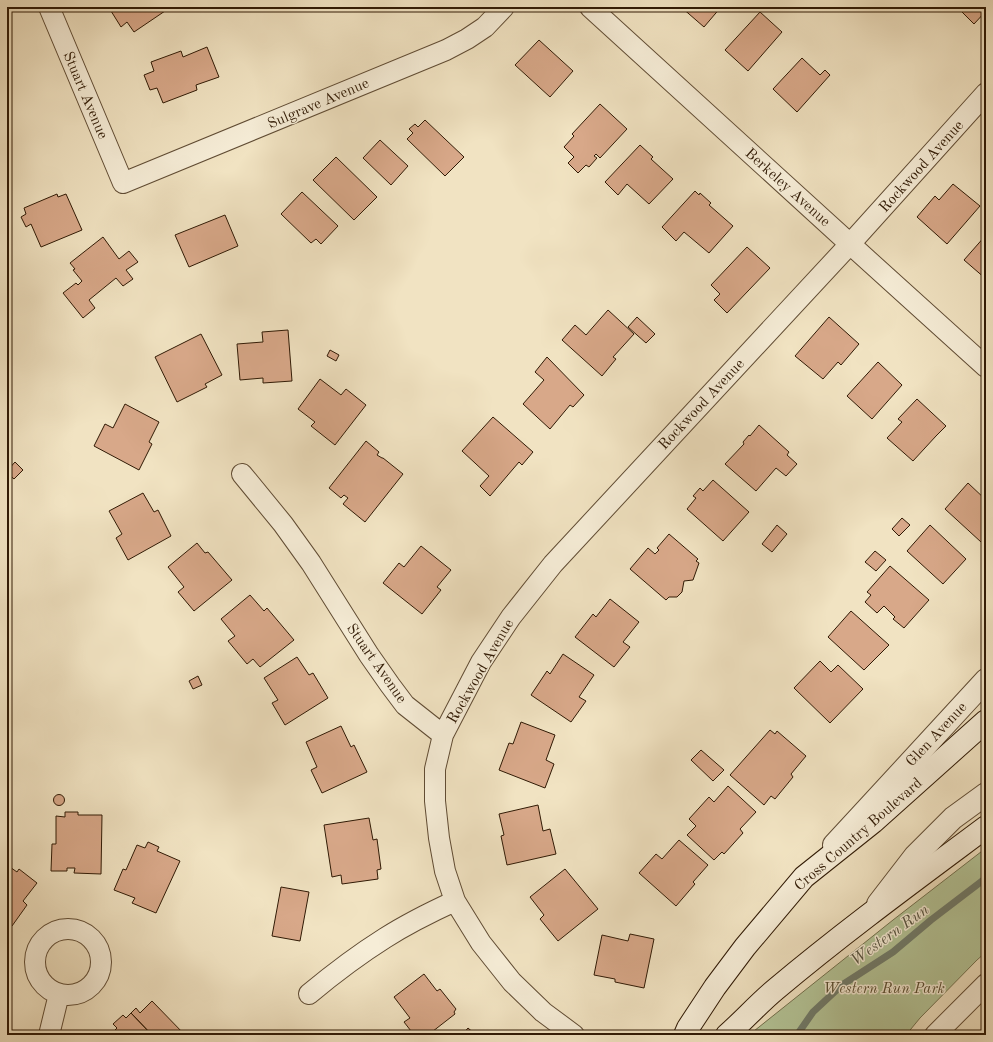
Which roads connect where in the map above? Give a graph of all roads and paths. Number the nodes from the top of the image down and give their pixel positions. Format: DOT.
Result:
graph roads {
  1 [pos="50,7"];
  2 [pos="504,7"];
  3 [pos="590,7"];
  4 [pos="986,93"];
  5 [pos="123,183"];
  6 [pos="850,244"];
  7 [pos="986,367"];
  8 [pos="242,474"];
  9 [pos="986,680"];
  10 [pos="986,721"];
  11 [pos="442,735"];
  12 [pos="986,794"];
  13 [pos="986,827"];
  14 [pos="804,877"];
  15 [pos="455,901"];
  16 [pos="871,913"];
  17 [pos="986,984"];
  18 [pos="59,994"];
  19 [pos="308,994"];
  20 [pos="49,1035"];
  21 [pos="574,1035"];
  22 [pos="686,1035"];
  23 [pos="728,1035"];
  24 [pos="935,1035"];
  1 -- 5 [label="street, Stuart Avenue"];
  2 -- 5 [label="street, Sulgrave Avenue"];
  3 -- 6 [label="street, Berkeley Avenue"];
  4 -- 6 [label="street, Rockwood Avenue"];
  6 -- 7 [label="street, Berkeley Avenue"];
  6 -- 11 [label="street, Rockwood Avenue"];
  8 -- 11 [label="street, Stuart Avenue"];
  9 -- 14 [label="main road, Glen Avenue"];
  10 -- 14 [label="main road, Cross Country Boulevard"];
  11 -- 15 [label="street"];
  12 -- 16 [label="main road"];
  13 -- 16 [label="main road"];
  14 -- 22 [label="main road, Cross Country Boulevard"];
  15 -- 19 [label="street"];
  15 -- 21 [label="street"];
  16 -- 23 [label="main road"];
  17 -- 24 [label="street"];
  18 -- 20 [label="street"];
}
